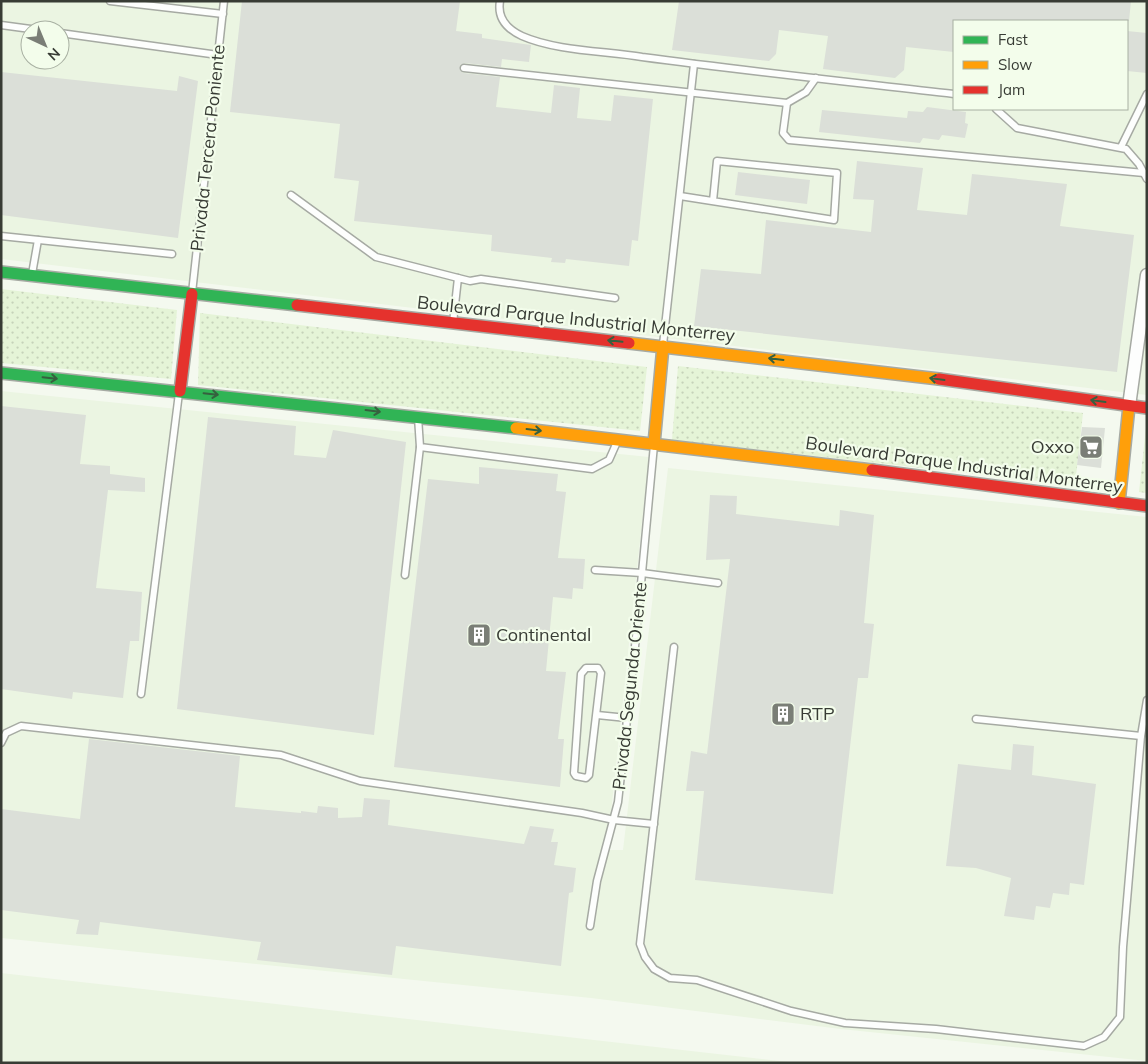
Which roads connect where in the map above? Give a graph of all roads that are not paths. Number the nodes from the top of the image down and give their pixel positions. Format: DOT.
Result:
graph roads {
  1 [pos="110,1"];
  2 [pos="224,1"];
  3 [pos="500,1"];
  4 [pos="160,4"];
  5 [pos="223,14"];
  6 [pos="1,25"];
  7 [pos="20,28"];
  8 [pos="70,34"];
  9 [pos="218,55"];
  10 [pos="694,64"];
  11 [pos="464,68"];
  12 [pos="816,78"];
  13 [pos="691,93"];
  14 [pos="953,94"];
  15 [pos="1147,94"];
  16 [pos="787,103"];
  17 [pos="997,110"];
  18 [pos="1121,147"];
  19 [pos="1145,176"];
  20 [pos="291,195"];
  21 [pos="680,196"];
  22 [pos="713,201"];
  23 [pos="1,236"];
  24 [pos="38,240"];
  25 [pos="172,254"];
  26 [pos="1,272"];
  27 [pos="1147,274"];
  28 [pos="32,276"];
  29 [pos="458,278"];
  30 [pos="192,294"];
  31 [pos="615,298"];
  32 [pos="453,323"];
  33 [pos="663,346"];
  34 [pos="1,373"];
  35 [pos="180,391"];
  36 [pos="1129,406"];
  37 [pos="1147,408"];
  38 [pos="418,416"];
  39 [pos="618,439"];
  40 [pos="654,444"];
  41 [pos="420,447"];
  42 [pos="1119,503"];
  43 [pos="1147,506"];
  44 [pos="595,570"];
  45 [pos="642,573"];
  46 [pos="405,575"];
  47 [pos="718,583"];
  48 [pos="674,647"];
  49 [pos="140,694"];
  50 [pos="1147,700"];
  51 [pos="597,715"];
  52 [pos="627,718"];
  53 [pos="976,719"];
  54 [pos="1141,736"];
  55 [pos="1,743"];
  56 [pos="614,820"];
  57 [pos="654,824"];
  58 [pos="590,926"];
  1 -- 4 [label="lane"];
  2 -- 5 [label="lane, Privada Tercera Poniente"];
  3 -- 10 [label="lane"];
  4 -- 5 [label="lane"];
  5 -- 9 [label="lane, Privada Tercera Poniente"];
  6 -- 7 [label="lane"];
  8 -- 9 [label="lane"];
  9 -- 30 [label="lane, Privada Tercera Poniente"];
  10 -- 12 [label="lane"];
  10 -- 13 [label="lane"];
  11 -- 13 [label="lane"];
  12 -- 14 [label="lane"];
  12 -- 16 [label="lane"];
  13 -- 16 [label="lane"];
  13 -- 21 [label="lane"];
  15 -- 18 [label="lane"];
  16 -- 19 [label="lane"];
  17 -- 18 [label="lane"];
  18 -- 19 [label="lane"];
  20 -- 29 [label="lane"];
  21 -- 22 [label="lane"];
  21 -- 33 [label="lane"];
  22 -- 22 [label="lane"];
  23 -- 24 [label="lane"];
  24 -- 25 [label="lane"];
  24 -- 28 [label="lane"];
  26 -- 28 [label="street, Boulevard Parque Industrial Monterrey"];
  27 -- 36 [label="street"];
  28 -- 30 [label="street, Boulevard Parque Industrial Monterrey"];
  29 -- 31 [label="lane"];
  29 -- 32 [label="lane"];
  30 -- 32 [label="street, Boulevard Parque Industrial Monterrey"];
  30 -- 35 [label="street"];
  33 -- 32 [label="street, Boulevard Parque Industrial Monterrey, one-way"];
  36 -- 33 [label="street, Boulevard Parque Industrial Monterrey, one-way"];
  33 -- 40 [label="street"];
  34 -- 35 [label="street, Boulevard Parque Industrial Monterrey, one-way"];
  35 -- 38 [label="street, Boulevard Parque Industrial Monterrey, one-way"];
  35 -- 49 [label="lane"];
  36 -- 37 [label="street, Boulevard Parque Industrial Monterrey"];
  36 -- 42 [label="street"];
  38 -- 39 [label="street, Boulevard Parque Industrial Monterrey, one-way"];
  38 -- 41 [label="lane"];
  39 -- 40 [label="street, Boulevard Parque Industrial Monterrey"];
  39 -- 41 [label="lane"];
  40 -- 42 [label="street, Boulevard Parque Industrial Monterrey"];
  40 -- 45 [label="lane, Privada Segunda Oriente"];
  41 -- 46 [label="lane"];
  42 -- 43 [label="street, Boulevard Parque Industrial Monterrey"];
  44 -- 45 [label="lane"];
  45 -- 47 [label="lane"];
  45 -- 52 [label="lane, Privada Segunda Oriente"];
  48 -- 57 [label="lane"];
  50 -- 54 [label="lane"];
  51 -- 51 [label="lane"];
  51 -- 52 [label="lane"];
  52 -- 56 [label="lane, Privada Segunda Oriente"];
  53 -- 54 [label="lane"];
  54 -- 57 [label="lane"];
  55 -- 56 [label="lane"];
  56 -- 57 [label="lane"];
  56 -- 58 [label="lane, Privada Segunda Oriente"];
}
